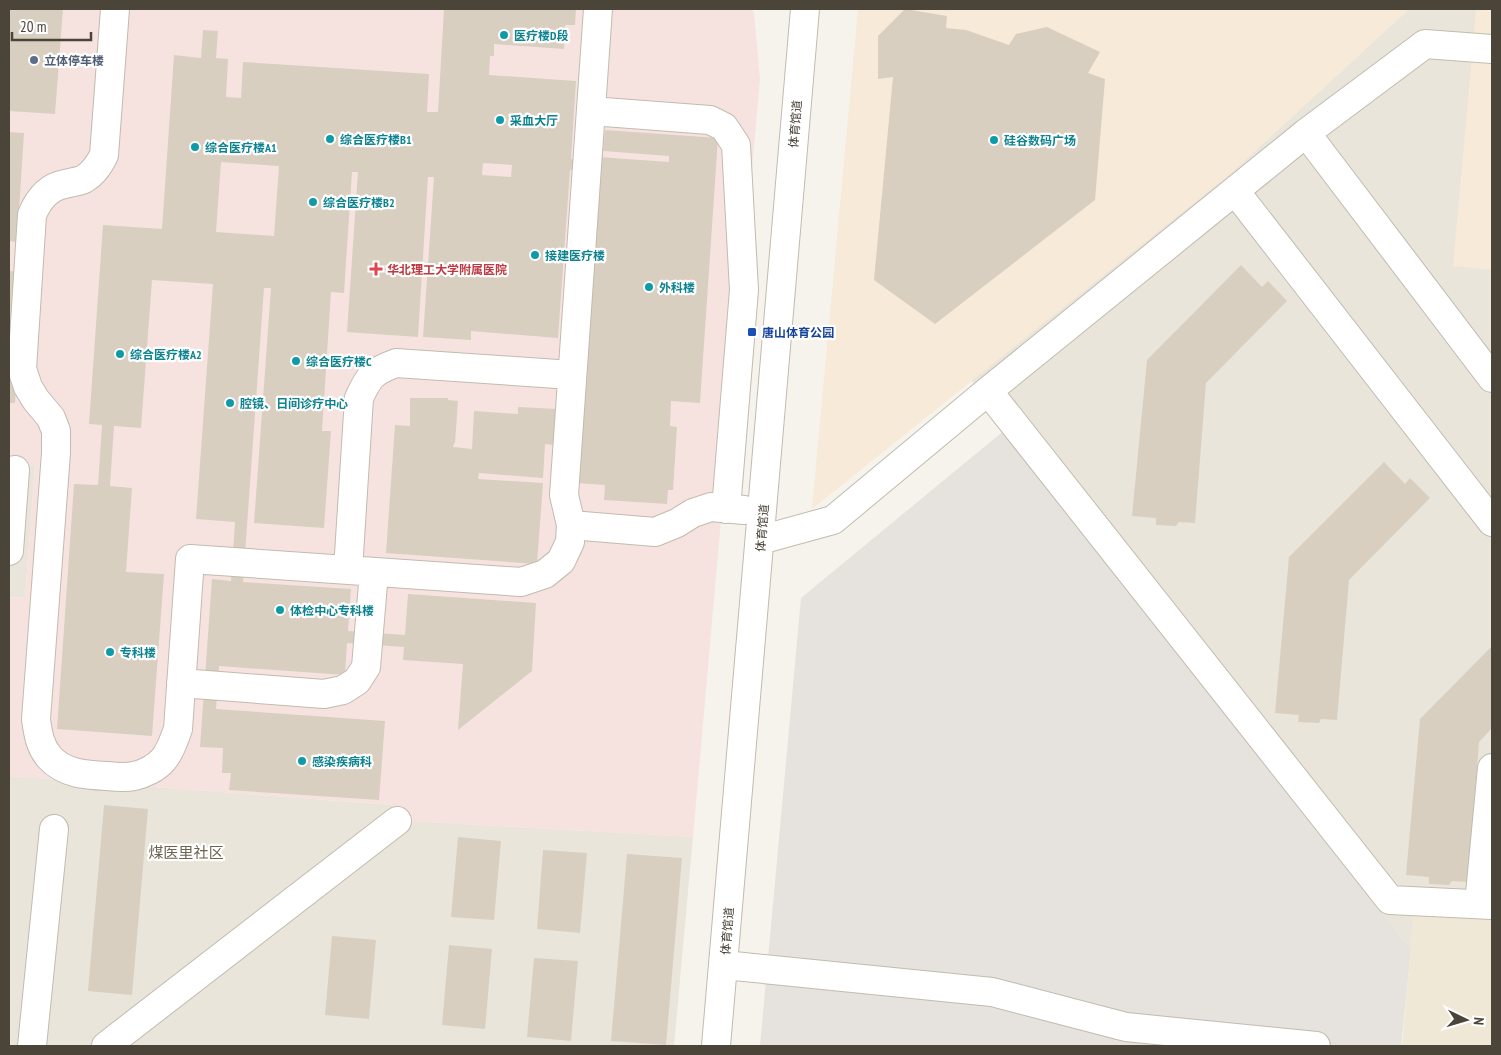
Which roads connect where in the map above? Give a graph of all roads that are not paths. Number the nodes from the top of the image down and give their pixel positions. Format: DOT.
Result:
graph roads {
  1 [pos="115,9"];
  2 [pos="598,9"];
  3 [pos="805,9"];
  4 [pos="1492,49"];
  5 [pos="591,111"];
  6 [pos="1306,133"];
  7 [pos="1236,191"];
  8 [pos="572,375"];
  9 [pos="1492,378"];
  10 [pos="988,391"];
  11 [pos="15,470"];
  12 [pos="726,508"];
  13 [pos="763,511"];
  14 [pos="1492,522"];
  15 [pos="571,525"];
  16 [pos="760,540"];
  17 [pos="9,551"];
  18 [pos="361,571"];
  19 [pos="181,683"];
  20 [pos="1492,768"];
  21 [pos="397,821"];
  22 [pos="54,828"];
  23 [pos="1486,904"];
  24 [pos="724,965"];
  25 [pos="32,1046"];
  26 [pos="106,1046"];
  27 [pos="716,1046"];
  28 [pos="1316,1046"];
  1 -- 19 [label="street"];
  2 -- 5 [label="street"];
  3 -- 13 [label="street, 体育馆道"];
  4 -- 6 [label="street"];
  5 -- 8 [label="street"];
  5 -- 12 [label="street"];
  6 -- 7 [label="street"];
  6 -- 9 [label="street"];
  7 -- 10 [label="street"];
  7 -- 14 [label="street"];
  8 -- 15 [label="street"];
  8 -- 18 [label="street"];
  10 -- 16 [label="street"];
  10 -- 23 [label="street"];
  11 -- 17 [label="street"];
  12 -- 13 [label="street"];
  12 -- 15 [label="street"];
  13 -- 16 [label="street, 体育馆道"];
  15 -- 18 [label="street"];
  16 -- 24 [label="street, 体育馆道"];
  18 -- 19 [label="street"];
  18 -- 19 [label="street"];
  20 -- 23 [label="street"];
  21 -- 26 [label="street"];
  22 -- 25 [label="street"];
  24 -- 27 [label="street, 体育馆道"];
  24 -- 28 [label="street"];
}
